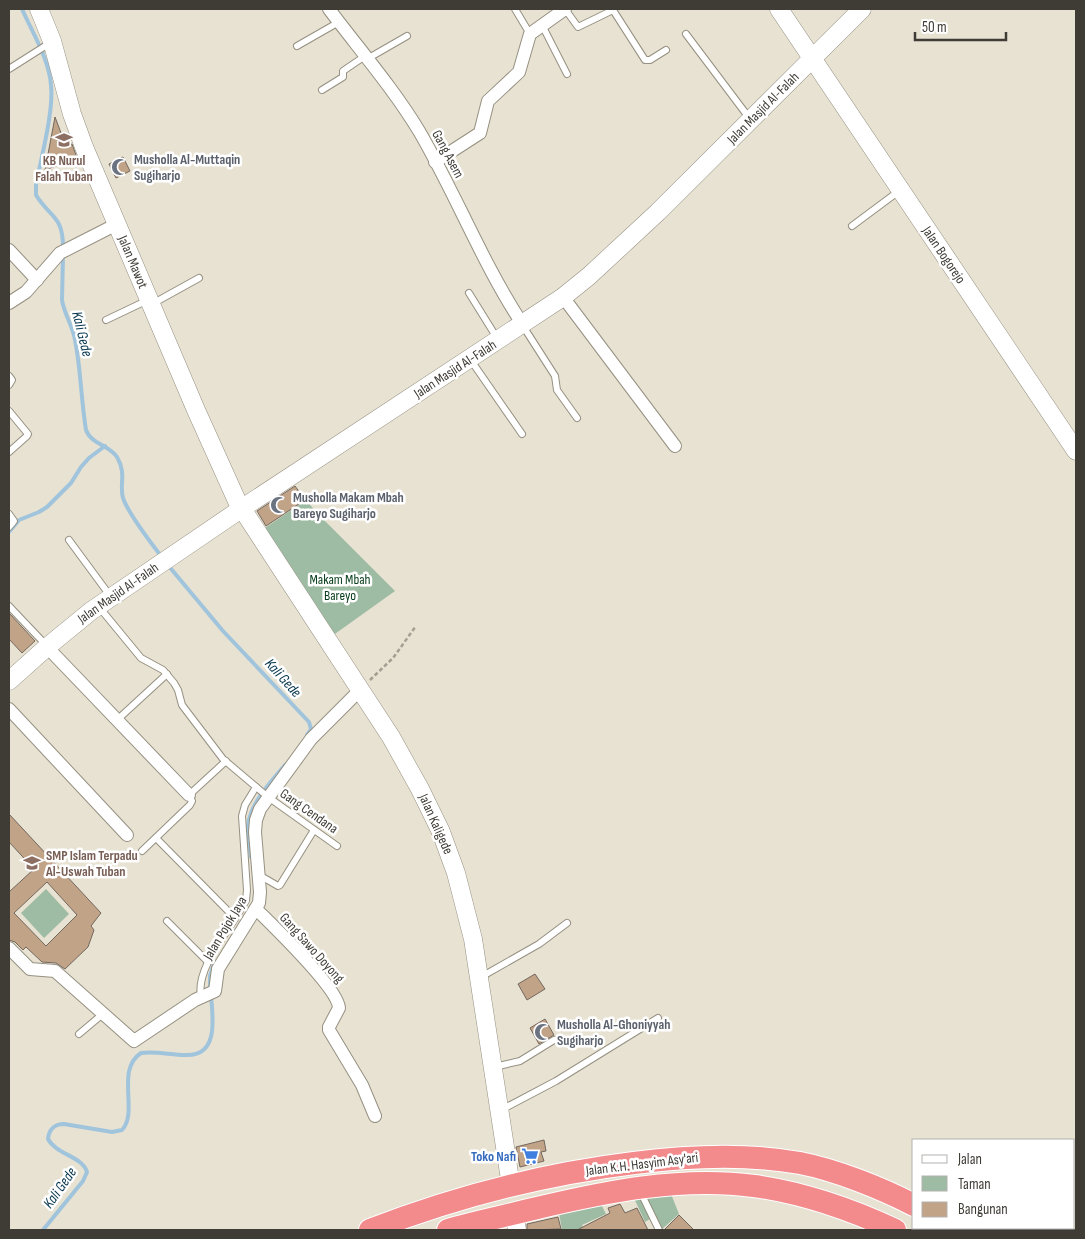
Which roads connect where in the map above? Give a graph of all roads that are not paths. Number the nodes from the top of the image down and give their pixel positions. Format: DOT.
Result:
graph roads {
  1 [pos="39,9"];
  2 [pos="329,9"];
  3 [pos="515,9"];
  4 [pos="565,9"];
  5 [pos="779,9"];
  6 [pos="862,9"];
  7 [pos="339,22"];
  8 [pos="542,25"];
  9 [pos="530,34"];
  10 [pos="686,34"];
  11 [pos="407,36"];
  12 [pos="49,43"];
  13 [pos="297,46"];
  14 [pos="666,50"];
  15 [pos="366,57"];
  16 [pos="812,58"];
  17 [pos="9,69"];
  18 [pos="568,74"];
  19 [pos="322,90"];
  20 [pos="751,120"];
  21 [pos="435,162"];
  22 [pos="900,190"];
  23 [pos="117,224"];
  24 [pos="852,226"];
  25 [pos="9,250"];
  26 [pos="199,278"];
  27 [pos="37,280"];
  28 [pos="469,292"];
  29 [pos="563,297"];
  30 [pos="150,302"];
  31 [pos="9,303"];
  32 [pos="106,320"];
  33 [pos="523,324"];
  34 [pos="498,340"];
  35 [pos="470,359"];
  36 [pos="9,376"];
  37 [pos="9,385"];
  38 [pos="9,411"];
  39 [pos="577,418"];
  40 [pos="522,434"];
  41 [pos="675,446"];
  42 [pos="1076,451"];
  43 [pos="9,452"];
  44 [pos="241,509"];
  45 [pos="9,514"];
  46 [pos="9,527"];
  47 [pos="69,540"];
  48 [pos="104,602"];
  49 [pos="9,606"];
  50 [pos="47,646"];
  51 [pos="168,674"];
  52 [pos="9,681"];
  53 [pos="360,690"];
  54 [pos="9,709"];
  55 [pos="116,720"];
  56 [pos="226,761"];
  57 [pos="262,792"];
  58 [pos="188,795"];
  59 [pos="314,830"];
  60 [pos="127,835"];
  61 [pos="156,838"];
  62 [pos="337,846"];
  63 [pos="142,852"];
  64 [pos="259,875"];
  65 [pos="256,909"];
  66 [pos="235,918"];
  67 [pos="167,921"];
  68 [pos="567,923"];
  69 [pos="9,948"];
  70 [pos="208,962"];
  71 [pos="480,977"];
  72 [pos="206,995"];
  73 [pos="104,1013"];
  74 [pos="658,1018"];
  75 [pos="78,1034"];
  76 [pos="554,1040"];
  77 [pos="494,1067"];
  78 [pos="500,1110"];
  79 [pos="375,1116"];
  80 [pos="511,1186"];
  81 [pos="639,1189"];
  82 [pos="912,1203"];
  83 [pos="516,1222"];
  84 [pos="370,1230"];
  85 [pos="448,1230"];
  86 [pos="659,1230"];
  87 [pos="895,1230"];
  1 -- 12 [label="street, Jalan Mawot"];
  2 -- 7 [label="street, Gang Asem"];
  3 -- 9 [label="lane"];
  4 -- 8 [label="street"];
  4 -- 14 [label="lane"];
  5 -- 16 [label="street, Jalan Bogorejo"];
  6 -- 16 [label="street, Jalan Masjid Al-Falah"];
  7 -- 13 [label="lane"];
  7 -- 15 [label="street, Gang Asem"];
  8 -- 9 [label="street"];
  8 -- 18 [label="lane"];
  9 -- 21 [label="street"];
  10 -- 20 [label="lane"];
  11 -- 15 [label="lane"];
  12 -- 17 [label="lane"];
  12 -- 23 [label="street, Jalan Mawot"];
  15 -- 19 [label="lane"];
  15 -- 21 [label="street, Gang Asem"];
  16 -- 20 [label="street, Jalan Masjid Al-Falah"];
  16 -- 22 [label="street, Jalan Bogorejo"];
  20 -- 29 [label="street, Jalan Masjid Al-Falah"];
  21 -- 33 [label="street, Gang Asem"];
  22 -- 24 [label="lane"];
  22 -- 42 [label="street, Jalan Bogorejo"];
  23 -- 27 [label="street"];
  23 -- 30 [label="street, Jalan Mawot"];
  25 -- 27 [label="street"];
  26 -- 30 [label="lane"];
  27 -- 31 [label="street"];
  28 -- 34 [label="lane"];
  29 -- 33 [label="street, Jalan Masjid Al-Falah"];
  29 -- 41 [label="street"];
  30 -- 32 [label="lane"];
  30 -- 44 [label="street, Jalan Mawot"];
  33 -- 34 [label="street, Jalan Masjid Al-Falah"];
  33 -- 39 [label="lane"];
  34 -- 35 [label="street, Jalan Masjid Al-Falah"];
  35 -- 40 [label="lane"];
  35 -- 44 [label="street, Jalan Masjid Al-Falah"];
  36 -- 37 [label="lane"];
  38 -- 43 [label="lane"];
  44 -- 48 [label="street, Jalan Masjid Al-Falah"];
  44 -- 53 [label="street, Jalan Kaligede"];
  45 -- 46 [label="lane"];
  47 -- 48 [label="lane"];
  48 -- 50 [label="street, Jalan Masjid Al-Falah"];
  48 -- 51 [label="lane"];
  49 -- 50 [label="lane"];
  50 -- 52 [label="street, Jalan Masjid Al-Falah"];
  50 -- 55 [label="street"];
  51 -- 55 [label="lane"];
  51 -- 56 [label="lane, Gang Cendana"];
  53 -- 57 [label="street, Jalan Pojok Jaya"];
  53 -- 71 [label="street, Jalan Kaligede"];
  54 -- 60 [label="street"];
  55 -- 58 [label="street"];
  56 -- 57 [label="lane, Gang Cendana"];
  56 -- 58 [label="lane"];
  57 -- 59 [label="lane, Gang Cendana"];
  57 -- 64 [label="street, Jalan Pojok Jaya"];
  57 -- 66 [label="lane"];
  58 -- 61 [label="lane"];
  59 -- 62 [label="lane, Gang Cendana"];
  59 -- 64 [label="lane"];
  61 -- 63 [label="lane"];
  61 -- 66 [label="lane"];
  64 -- 65 [label="street, Jalan Pojok Jaya"];
  65 -- 72 [label="street, Jalan Pojok Jaya"];
  65 -- 79 [label="street, Gang Sawo Doyong"];
  66 -- 70 [label="lane"];
  67 -- 70 [label="lane"];
  68 -- 71 [label="lane"];
  69 -- 73 [label="street"];
  70 -- 72 [label="lane"];
  71 -- 77 [label="street, Jalan Kaligede"];
  72 -- 73 [label="street"];
  73 -- 75 [label="lane"];
  74 -- 78 [label="lane"];
  76 -- 77 [label="lane"];
  77 -- 78 [label="street, Jalan Kaligede"];
  78 -- 80 [label="street, Jalan Kaligede"];
  80 -- 82 [label="highway, Jalan K.H. Hasyim Asy'ari"];
  80 -- 84 [label="highway, Jalan K.H. Hasyim Asy'ari"];
  81 -- 83 [label="highway, Jalan K.H. Hasyim Asy'ari"];
  81 -- 86 [label="lane"];
  81 -- 87 [label="highway, Jalan K.H. Hasyim Asy'ari"];
  83 -- 85 [label="highway, Jalan K.H. Hasyim Asy'ari"];
}
